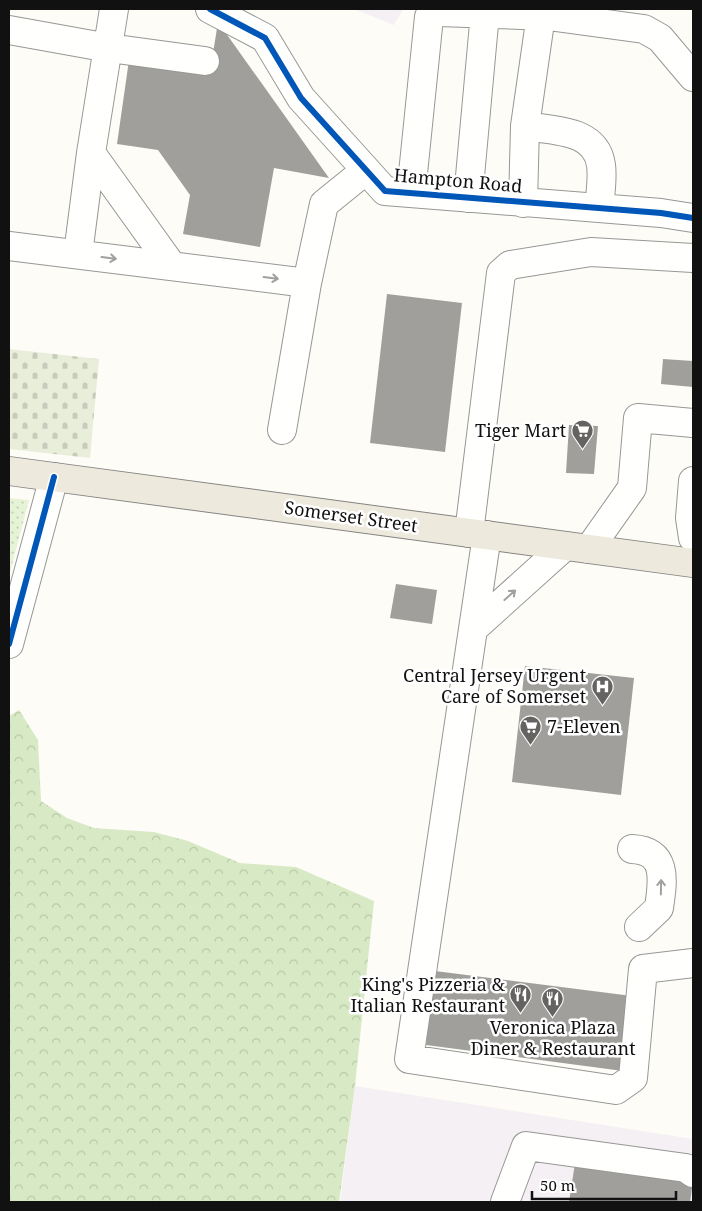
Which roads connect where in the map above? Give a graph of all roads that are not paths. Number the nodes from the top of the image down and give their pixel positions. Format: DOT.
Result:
graph roads {
  1 [pos="114,9"];
  2 [pos="210,9"];
  3 [pos="485,14"];
  4 [pos="541,15"];
  5 [pos="9,30"];
  6 [pos="108,48"];
  7 [pos="205,61"];
  8 [pos="693,77"];
  9 [pos="525,126"];
  10 [pos="91,153"];
  11 [pos="366,170"];
  12 [pos="411,193"];
  13 [pos="468,198"];
  14 [pos="523,203"];
  15 [pos="599,208"];
  16 [pos="693,218"];
  17 [pos="9,246"];
  18 [pos="78,254"];
  19 [pos="693,258"];
  20 [pos="172,266"];
  21 [pos="307,283"];
  22 [pos="693,423"];
  23 [pos="282,430"];
  24 [pos="9,471"];
  25 [pos="54,477"];
  26 [pos="693,481"];
  27 [pos="478,534"];
  28 [pos="693,538"];
  29 [pos="577,547"];
  30 [pos="693,563"];
  31 [pos="474,628"];
  32 [pos="9,644"];
  33 [pos="632,849"];
  34 [pos="639,927"];
  35 [pos="693,963"];
  36 [pos="693,1173"];
  37 [pos="505,1202"];
  1 -- 6 [label="street"];
  2 -- 11 [label="street, Hampton Road"];
  3 -- 4 [label="street"];
  3 -- 12 [label="street"];
  3 -- 13 [label="street"];
  4 -- 8 [label="street"];
  4 -- 9 [label="street"];
  5 -- 6 [label="street"];
  6 -- 7 [label="street"];
  6 -- 10 [label="street"];
  9 -- 14 [label="street"];
  9 -- 15 [label="street"];
  10 -- 18 [label="street"];
  10 -- 20 [label="street"];
  11 -- 12 [label="street, Hampton Road"];
  11 -- 21 [label="street"];
  12 -- 13 [label="street, Hampton Road"];
  13 -- 14 [label="street, Hampton Road"];
  14 -- 15 [label="street, Hampton Road"];
  15 -- 16 [label="street, Hampton Road"];
  17 -- 18 [label="street"];
  18 -- 20 [label="street, one-way"];
  19 -- 27 [label="street"];
  20 -- 21 [label="street, one-way"];
  21 -- 23 [label="street"];
  22 -- 29 [label="street"];
  24 -- 25 [label="main road, Somerset Street"];
  25 -- 27 [label="main road, Somerset Street"];
  25 -- 32 [label="street"];
  26 -- 28 [label="street"];
  27 -- 29 [label="main road, Somerset Street"];
  27 -- 31 [label="street"];
  29 -- 30 [label="main road, Somerset Street"];
  31 -- 29 [label="street, one-way"];
  31 -- 35 [label="street"];
  34 -- 33 [label="street, one-way"];
  36 -- 37 [label="street"];
}
